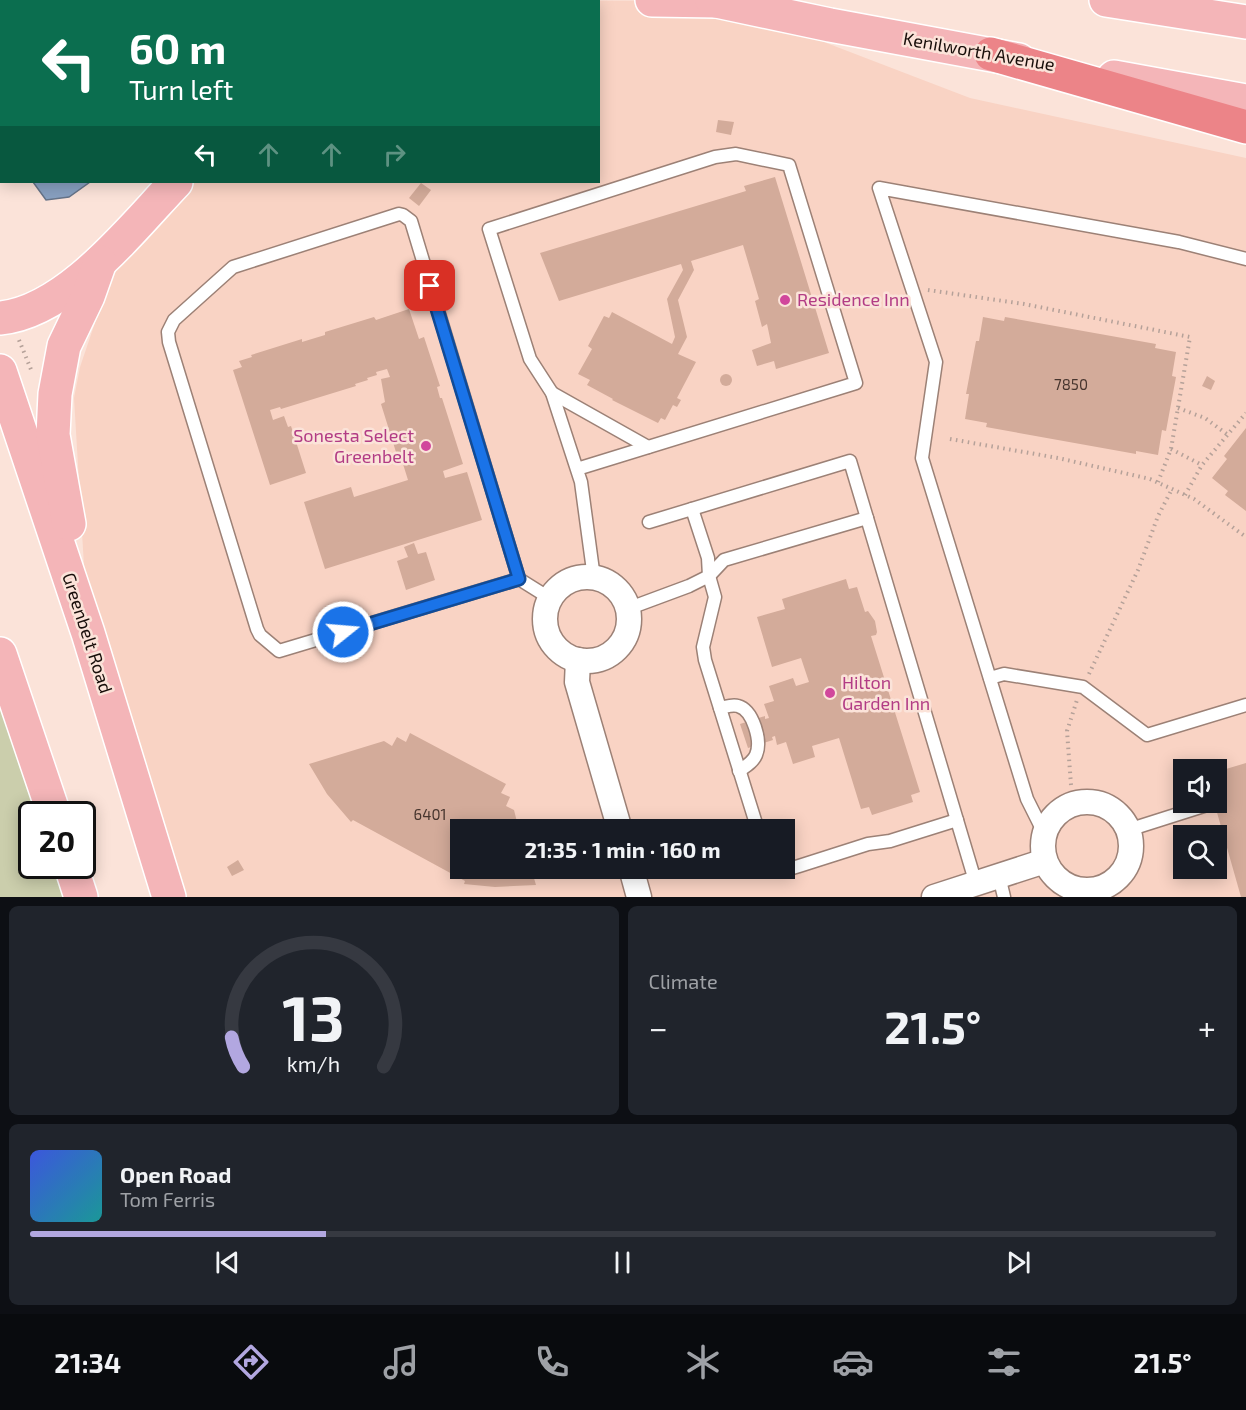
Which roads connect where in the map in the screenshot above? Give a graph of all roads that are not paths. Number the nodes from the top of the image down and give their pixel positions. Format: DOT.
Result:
graph roads {
  1 [pos="652,0"];
  2 [pos="1106,0"];
  3 [pos="714,1"];
  4 [pos="1246,22"];
  5 [pos="992,54"];
  6 [pos="1246,101"];
  7 [pos="1246,127"];
  8 [pos="175,183"];
  9 [pos="1246,259"];
  10 [pos="100,262"];
  11 [pos="8,324"];
  12 [pos="0,371"];
  13 [pos="552,393"];
  14 [pos="648,447"];
  15 [pos="577,469"];
  16 [pos="692,509"];
  17 [pos="867,518"];
  18 [pos="649,522"];
  19 [pos="709,576"];
  20 [pos="594,578"];
  21 [pos="519,579"];
  22 [pos="551,599"];
  23 [pos="627,609"];
  24 [pos="88,633"];
  25 [pos="0,654"];
  26 [pos="578,660"];
  27 [pos="990,678"];
  28 [pos="1246,705"];
  29 [pos="720,708"];
  30 [pos="739,771"];
  31 [pos="50,801"];
  32 [pos="1182,813"];
  33 [pos="617,819"];
  34 [pos="754,819"];
  35 [pos="957,820"];
  36 [pos="1128,830"];
  37 [pos="1044,833"];
  38 [pos="1045,861"];
  39 [pos="795,867"];
  40 [pos="75,879"];
  41 [pos="634,879"];
  42 [pos="993,886"];
  43 [pos="81,897"];
  44 [pos="169,897"];
  45 [pos="639,897"];
  46 [pos="934,897"];
  1 -- 3 [label="main road, Kenilworth Avenue"];
  2 -- 4 [label="main road"];
  3 -- 5 [label="main road, Kenilworth Avenue"];
  5 -- 6 [label="main road, Kenilworth Avenue"];
  5 -- 7 [label="highway"];
  8 -- 10 [label="main road"];
  9 -- 27 [label="lane"];
  10 -- 11 [label="main road"];
  10 -- 24 [label="main road"];
  12 -- 24 [label="main road, Greenbelt Road"];
  13 -- 14 [label="lane"];
  13 -- 14 [label="lane"];
  13 -- 15 [label="lane"];
  14 -- 15 [label="lane"];
  15 -- 20 [label="lane"];
  16 -- 17 [label="lane"];
  16 -- 18 [label="lane"];
  16 -- 19 [label="lane"];
  17 -- 19 [label="lane"];
  17 -- 35 [label="lane"];
  19 -- 23 [label="lane"];
  19 -- 29 [label="lane"];
  20 -- 22 [label="street"];
  20 -- 23 [label="street"];
  21 -- 21 [label="lane"];
  21 -- 22 [label="lane"];
  22 -- 26 [label="street"];
  23 -- 26 [label="street"];
  24 -- 44 [label="main road, Greenbelt Road"];
  25 -- 31 [label="main road"];
  26 -- 33 [label="street"];
  27 -- 28 [label="lane"];
  27 -- 37 [label="lane"];
  29 -- 30 [label="lane"];
  29 -- 30 [label="lane"];
  30 -- 34 [label="lane"];
  32 -- 36 [label="lane"];
  35 -- 39 [label="lane"];
  35 -- 42 [label="lane"];
  36 -- 37 [label="street"];
  36 -- 38 [label="street"];
  37 -- 38 [label="street"];
  38 -- 42 [label="street"];
  40 -- 43 [label="main road"];
  41 -- 45 [label="street"];
  42 -- 46 [label="street"];
}
